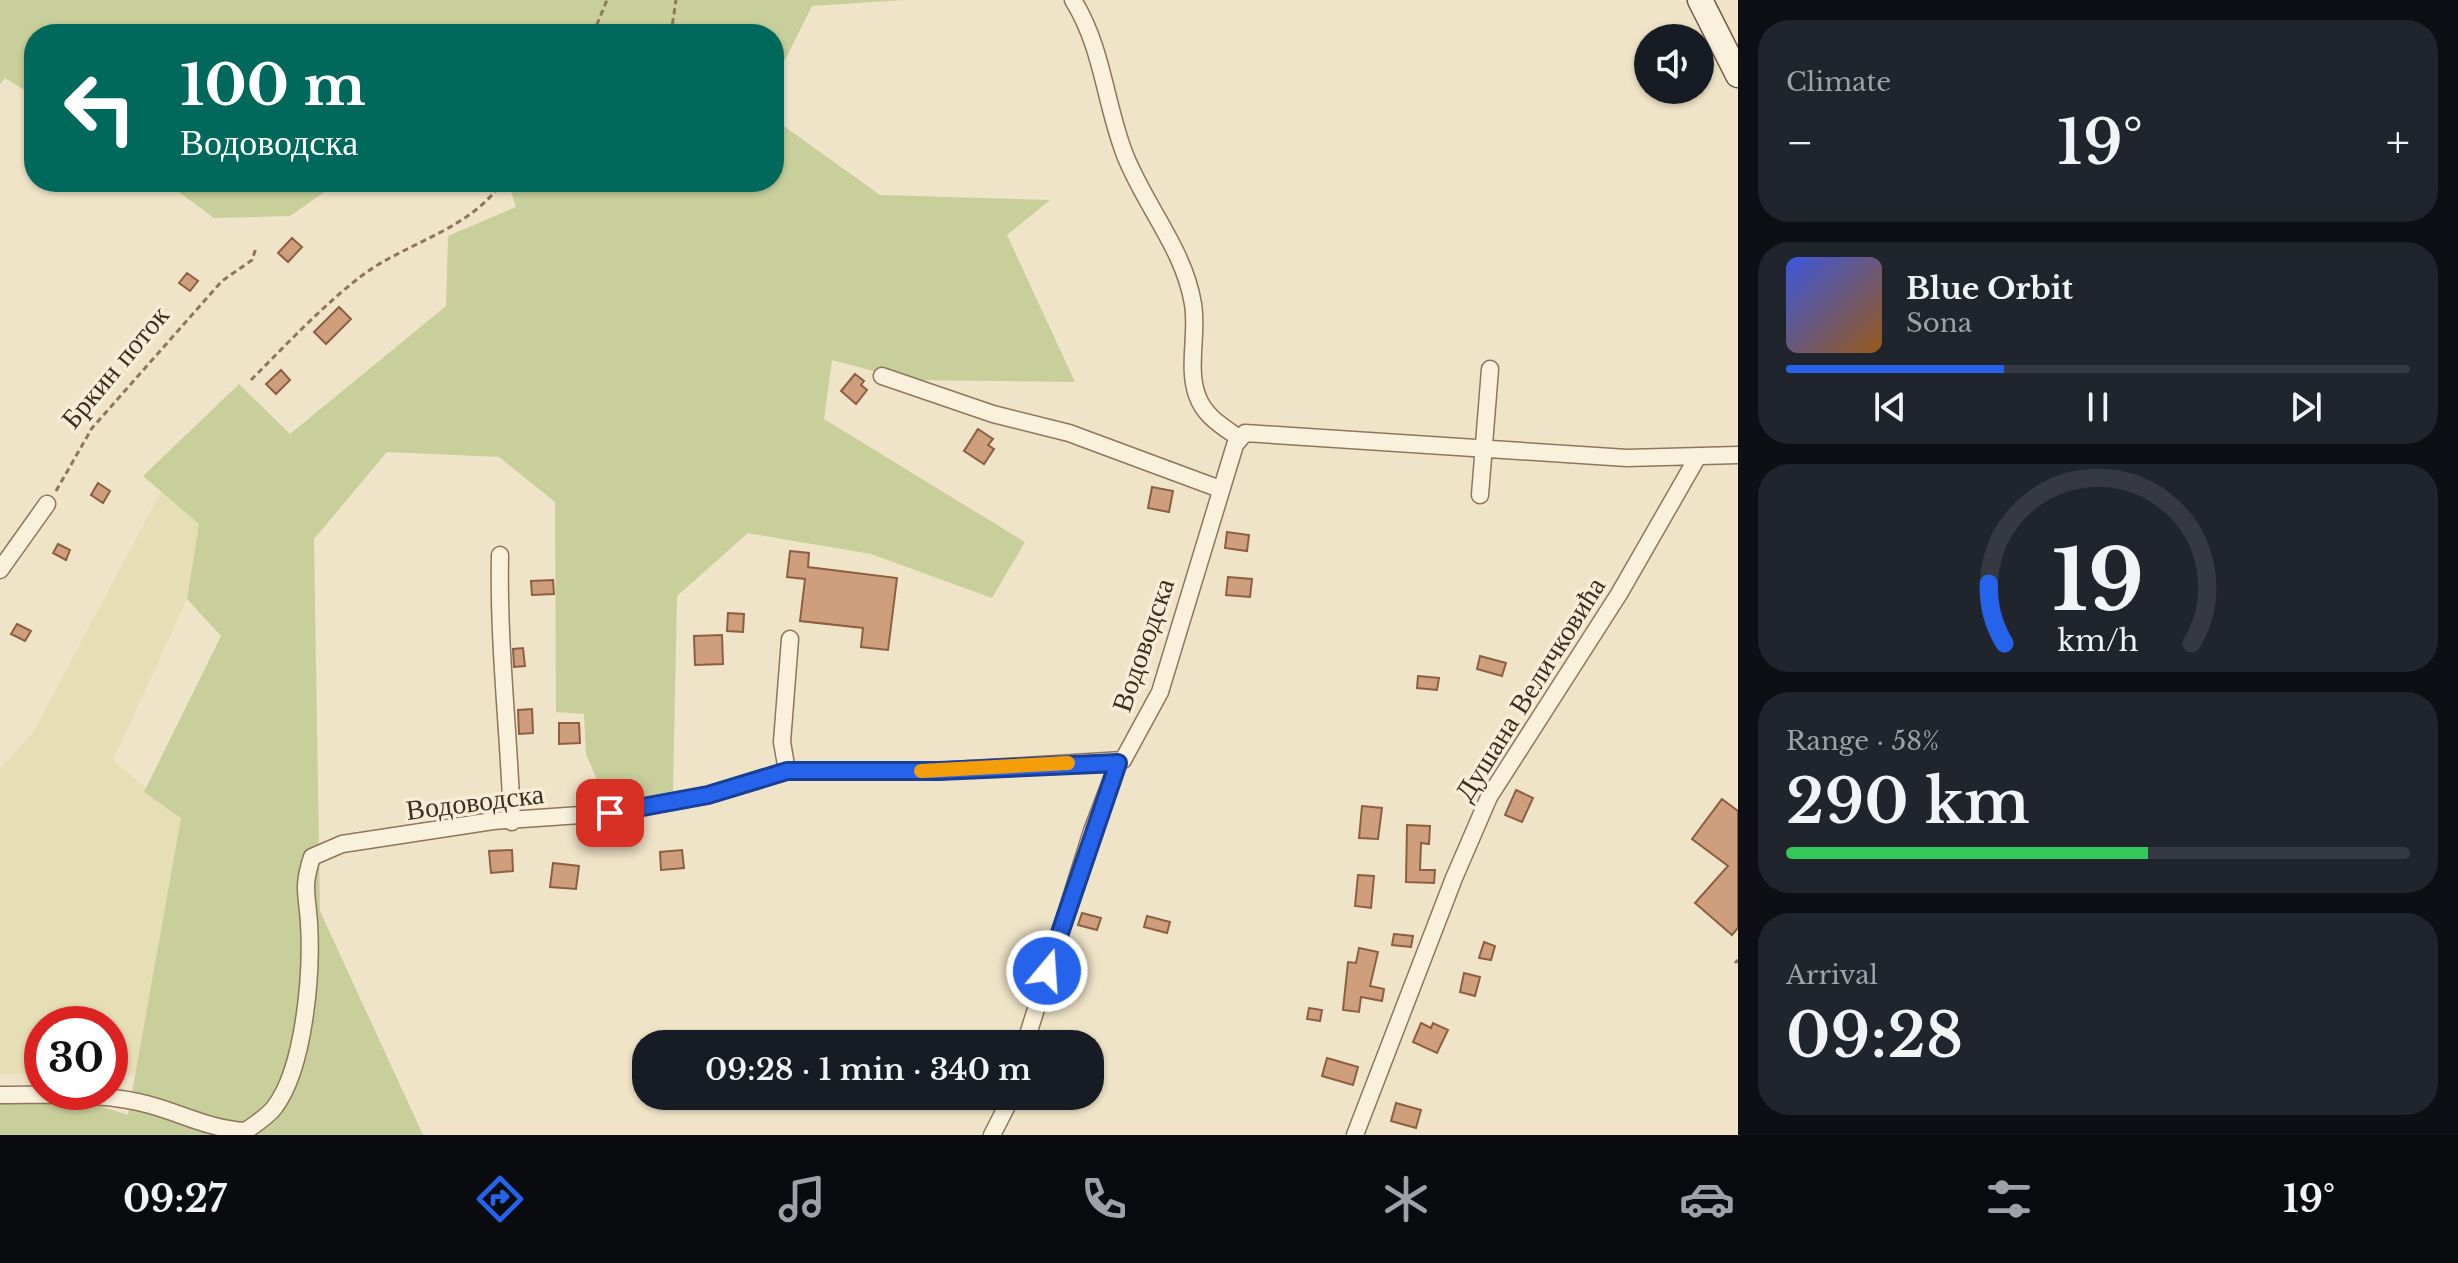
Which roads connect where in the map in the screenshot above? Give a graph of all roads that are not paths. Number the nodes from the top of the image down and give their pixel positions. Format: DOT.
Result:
graph roads {
  1 [pos="1073,0"];
  2 [pos="1700,0"];
  3 [pos="1738,75"];
  4 [pos="1490,369"];
  5 [pos="882,376"];
  6 [pos="1239,438"];
  7 [pos="1486,448"];
  8 [pos="1738,455"];
  9 [pos="1697,458"];
  10 [pos="1220,489"];
  11 [pos="1480,495"];
  12 [pos="47,504"];
  13 [pos="500,555"];
  14 [pos="0,570"];
  15 [pos="790,639"];
  16 [pos="1118,763"];
  17 [pos="787,771"];
  18 [pos="512,822"];
  19 [pos="1029,1030"];
  20 [pos="0,1095"];
  21 [pos="1005,1110"];
  22 [pos="992,1135"];
  23 [pos="1355,1135"];
  1 -- 6 [label="street"];
  2 -- 3 [label="main road"];
  4 -- 7 [label="street"];
  5 -- 10 [label="street"];
  6 -- 7 [label="street"];
  6 -- 10 [label="street, Водоводска"];
  7 -- 9 [label="street"];
  7 -- 11 [label="street"];
  8 -- 9 [label="street"];
  9 -- 23 [label="street, Душана Величковића"];
  10 -- 16 [label="street, Водоводска"];
  12 -- 14 [label="street"];
  13 -- 18 [label="street"];
  15 -- 17 [label="street"];
  16 -- 17 [label="street, Водоводска"];
  16 -- 19 [label="street"];
  17 -- 18 [label="street, Водоводска"];
  18 -- 20 [label="street, Водоводска"];
  21 -- 22 [label="street"];
}
